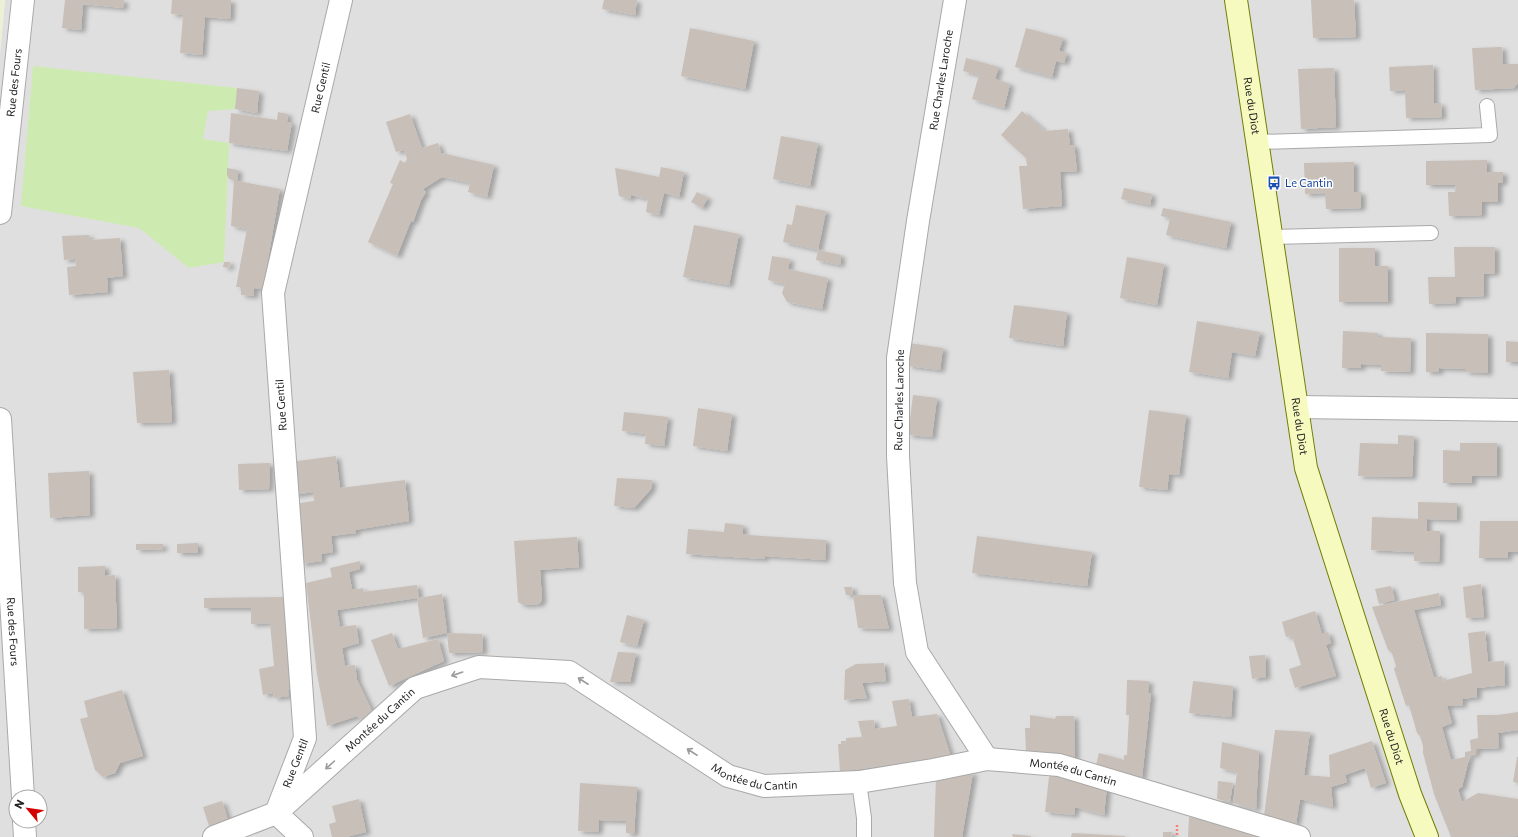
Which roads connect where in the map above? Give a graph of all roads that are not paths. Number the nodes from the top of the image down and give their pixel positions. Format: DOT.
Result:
graph roads {
  1 [pos="23,0"];
  2 [pos="341,0"];
  3 [pos="955,0"];
  4 [pos="1236,0"];
  5 [pos="1486,106"];
  6 [pos="1258,142"];
  7 [pos="0,213"];
  8 [pos="1432,233"];
  9 [pos="1272,237"];
  10 [pos="1297,407"];
  11 [pos="1518,410"];
  12 [pos="0,419"];
  13 [pos="986,759"];
  14 [pos="859,782"];
  15 [pos="23,789"];
  16 [pos="276,813"];
  17 [pos="214,837"];
  18 [pos="302,837"];
  19 [pos="864,837"];
  20 [pos="1299,837"];
  21 [pos="1427,837"];
  1 -- 7 [label="street, Rue des Fours"];
  2 -- 16 [label="street, Rue Gentil"];
  3 -- 13 [label="street, Rue Charles Laroche"];
  4 -- 6 [label="street, Rue du Diot"];
  5 -- 6 [label="lane"];
  6 -- 9 [label="street, Rue du Diot"];
  8 -- 9 [label="lane"];
  9 -- 10 [label="street, Rue du Diot"];
  10 -- 11 [label="street"];
  10 -- 21 [label="street, Rue du Diot"];
  12 -- 15 [label="street, Rue des Fours"];
  13 -- 14 [label="street, Montée du Cantin"];
  13 -- 20 [label="street, Montée du Cantin"];
  14 -- 16 [label="street, Montée du Cantin, one-way"];
  14 -- 19 [label="lane"];
  16 -- 17 [label="street"];
  16 -- 18 [label="street"];
}
